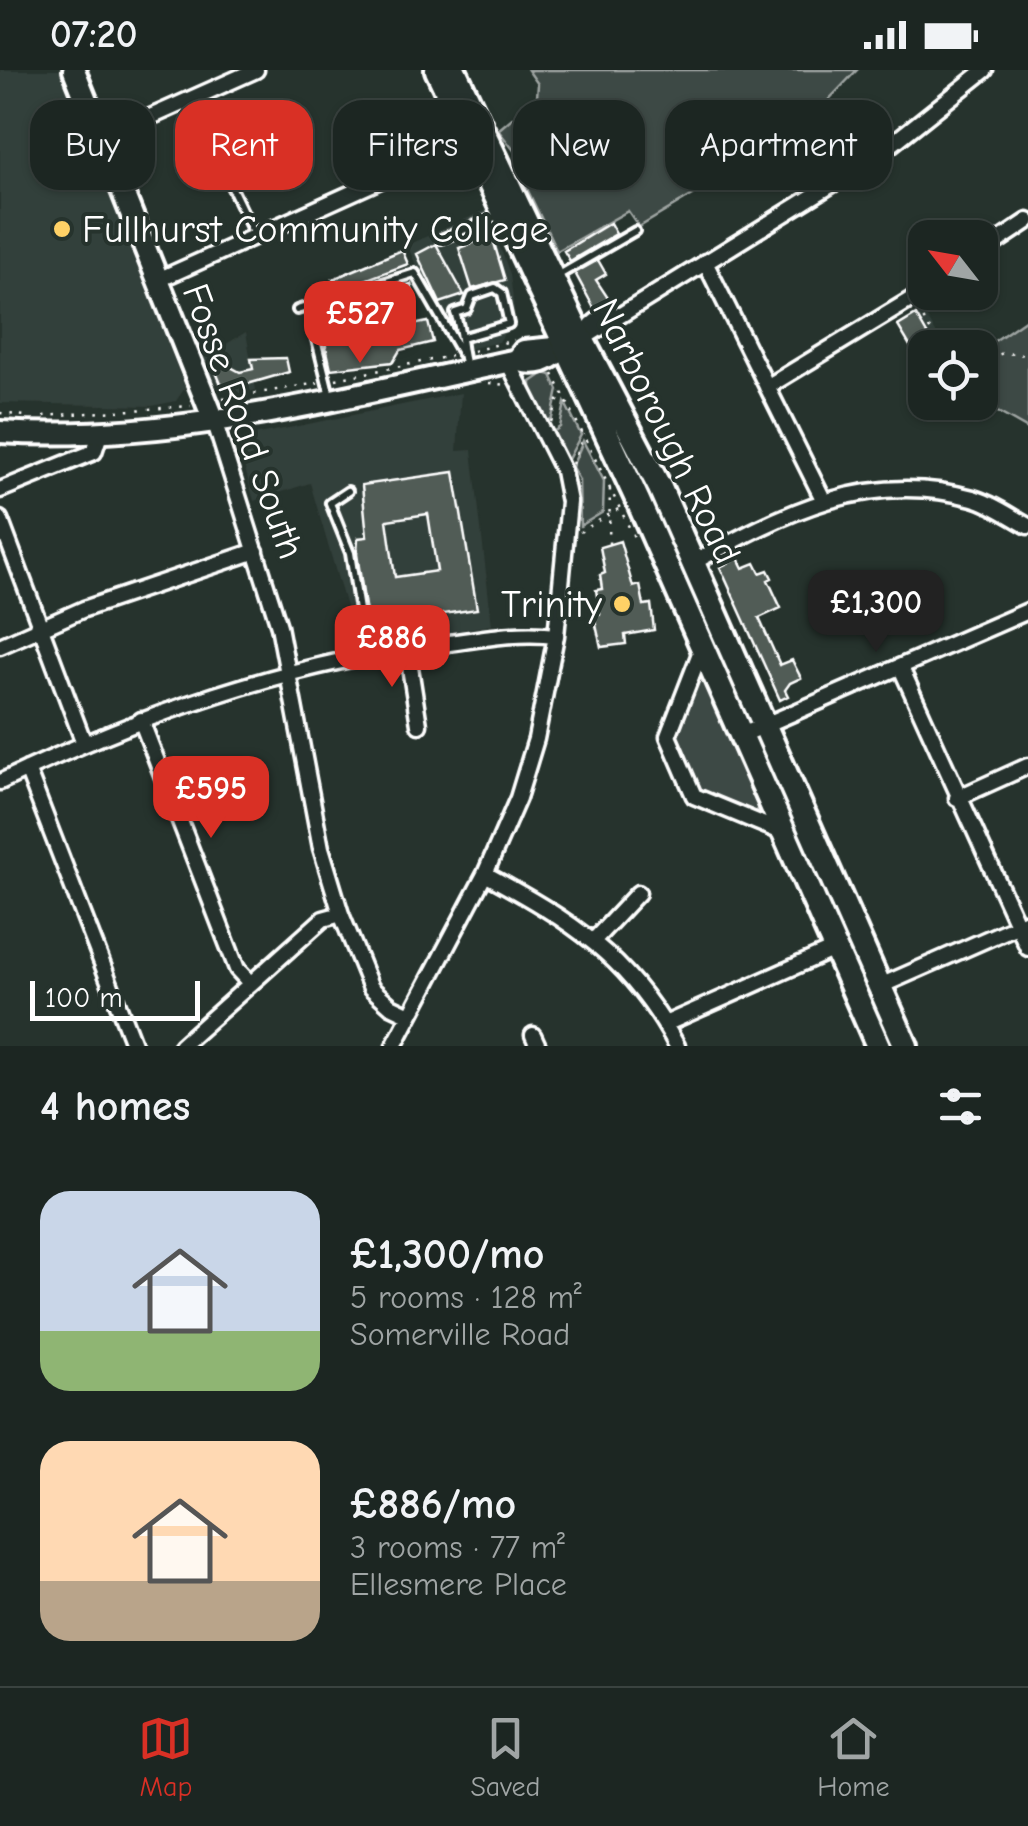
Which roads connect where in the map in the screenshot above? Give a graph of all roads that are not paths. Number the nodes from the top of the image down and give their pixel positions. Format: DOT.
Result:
graph roads {
  1 [pos="74,70"];
  2 [pos="256,70"];
  3 [pos="437,70"];
  4 [pos="454,70"];
  5 [pos="984,70"];
  6 [pos="85,100"];
  7 [pos="190,100"];
  8 [pos="456,100"];
  9 [pos="465,100"];
  10 [pos="493,164"];
  11 [pos="493,180"];
  12 [pos="120,190"];
  13 [pos="234,190"];
  14 [pos="358,190"];
  15 [pos="504,212"];
  16 [pos="1028,220"];
  17 [pos="636,230"];
  18 [pos="256,236"];
  19 [pos="441,239"];
  20 [pos="998,241"];
  21 [pos="705,262"];
  22 [pos="553,278"];
  23 [pos="156,281"];
  24 [pos="908,302"];
  25 [pos="297,310"];
  26 [pos="315,335"];
  27 [pos="464,337"];
  28 [pos="573,343"];
  29 [pos="470,369"];
  30 [pos="521,372"];
  31 [pos="768,387"];
  32 [pos="329,389"];
  33 [pos="215,423"];
  34 [pos="0,432"];
  35 [pos="100,434"];
  36 [pos="0,490"];
  37 [pos="348,492"];
  38 [pos="824,500"];
  39 [pos="0,518"];
  40 [pos="1028,526"];
  41 [pos="256,551"];
  42 [pos="694,562"];
  43 [pos="1028,611"];
  44 [pos="41,628"];
  45 [pos="556,636"];
  46 [pos="0,646"];
  47 [pos="408,648"];
  48 [pos="702,648"];
  49 [pos="366,656"];
  50 [pos="900,668"];
  51 [pos="290,672"];
  52 [pos="141,720"];
  53 [pos="419,725"];
  54 [pos="764,726"];
  55 [pos="740,736"];
  56 [pos="84,743"];
  57 [pos="1028,766"];
  58 [pos="28,769"];
  59 [pos="0,782"];
  60 [pos="957,798"];
  61 [pos="780,830"];
  62 [pos="484,874"];
  63 [pos="638,893"];
  64 [pos="341,914"];
  65 [pos="1023,924"];
  66 [pos="595,939"];
  67 [pos="1028,948"];
  68 [pos="834,950"];
  69 [pos="250,983"];
  70 [pos="878,987"];
  71 [pos="410,1015"];
  72 [pos="665,1024"];
  73 [pos="902,1038"];
  74 [pos="874,1045"];
  75 [pos="134,1046"];
  76 [pos="182,1046"];
  77 [pos="394,1046"];
  78 [pos="677,1046"];
  1 -- 6 [label="street, Fosse Road South"];
  2 -- 7 [label="street"];
  3 -- 8 [label="main road, Narborough Road"];
  4 -- 9 [label="main road, Narborough Road"];
  5 -- 21 [label="street"];
  10 -- 22 [label="main road, Narborough Road"];
  11 -- 15 [label="main road, Narborough Road"];
  12 -- 23 [label="street, Fosse Road South"];
  13 -- 18 [label="lane"];
  14 -- 18 [label="street"];
  15 -- 19 [label="lane"];
  15 -- 28 [label="main road, Narborough Road"];
  16 -- 20 [label="street"];
  17 -- 22 [label="lane"];
  18 -- 23 [label="street"];
  21 -- 28 [label="street"];
  21 -- 31 [label="street"];
  22 -- 28 [label="main road, Narborough Road"];
  23 -- 33 [label="street, Fosse Road South"];
  24 -- 31 [label="street"];
  25 -- 29 [label="lane"];
  26 -- 32 [label="lane"];
  27 -- 27 [label="lane"];
  27 -- 29 [label="lane"];
  28 -- 30 [label="street"];
  28 -- 42 [label="main road, Narborough Road"];
  28 -- 48 [label="main road, Narborough Road"];
  29 -- 30 [label="street"];
  29 -- 32 [label="street"];
  30 -- 45 [label="street"];
  31 -- 38 [label="street"];
  32 -- 33 [label="street"];
  33 -- 35 [label="street"];
  33 -- 41 [label="street, Fosse Road South"];
  34 -- 35 [label="street"];
  35 -- 36 [label="street"];
  37 -- 49 [label="lane"];
  38 -- 40 [label="street"];
  38 -- 42 [label="street"];
  39 -- 44 [label="street"];
  41 -- 44 [label="street"];
  41 -- 51 [label="street, Fosse Road South"];
  42 -- 54 [label="main road, Narborough Road"];
  43 -- 50 [label="street"];
  44 -- 46 [label="street"];
  44 -- 56 [label="street"];
  45 -- 47 [label="street"];
  45 -- 62 [label="street"];
  47 -- 49 [label="street"];
  47 -- 53 [label="street"];
  48 -- 55 [label="main road, Narborough Road"];
  48 -- 61 [label="street"];
  49 -- 51 [label="street"];
  50 -- 54 [label="street"];
  50 -- 60 [label="street"];
  51 -- 52 [label="street"];
  51 -- 64 [label="street, Fosse Road South"];
  52 -- 56 [label="street"];
  52 -- 69 [label="street"];
  54 -- 55 [label="street"];
  54 -- 70 [label="main road, Narborough Road"];
  55 -- 61 [label="main road, Narborough Road"];
  56 -- 58 [label="street"];
  57 -- 60 [label="street"];
  58 -- 59 [label="street"];
  58 -- 75 [label="street"];
  60 -- 65 [label="street"];
  61 -- 68 [label="main road, Narborough Road"];
  62 -- 66 [label="street"];
  62 -- 71 [label="street"];
  63 -- 66 [label="street"];
  64 -- 69 [label="street"];
  64 -- 71 [label="street, Fosse Road South"];
  65 -- 67 [label="street"];
  65 -- 70 [label="street"];
  66 -- 72 [label="street"];
  68 -- 72 [label="street"];
  68 -- 74 [label="main road, Narborough Road"];
  69 -- 76 [label="street"];
  70 -- 73 [label="main road, Narborough Road"];
  71 -- 77 [label="street"];
  72 -- 78 [label="street"];
  73 -- 74 [label="street"];
}
